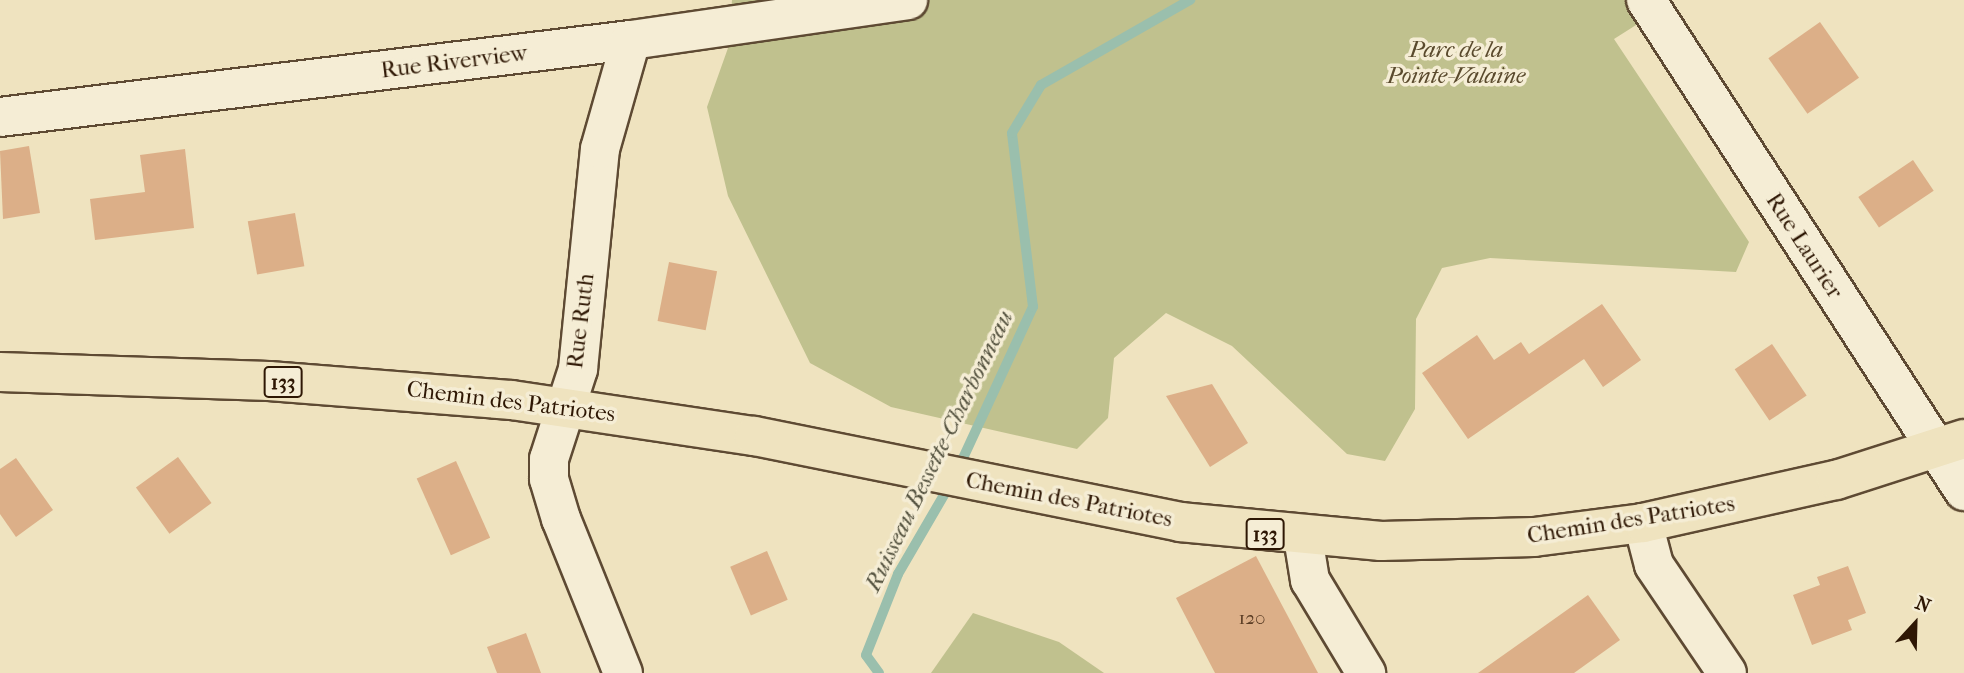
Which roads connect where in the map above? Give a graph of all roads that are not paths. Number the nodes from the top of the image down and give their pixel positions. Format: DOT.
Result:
graph roads {
  1 [pos="908,0"];
  2 [pos="1646,0"];
  3 [pos="631,40"];
  4 [pos="0,117"];
  5 [pos="0,372"];
  6 [pos="566,406"];
  7 [pos="1950,444"];
  8 [pos="1964,491"];
  9 [pos="1643,523"];
  10 [pos="1303,537"];
  11 [pos="623,673"];
  12 [pos="1366,673"];
  13 [pos="1727,673"];
  1 -- 3 [label="street, Rue Riverview"];
  2 -- 7 [label="street, Rue Laurier"];
  3 -- 4 [label="street, Rue Riverview"];
  3 -- 6 [label="street, Rue Ruth"];
  5 -- 6 [label="main road, Chemin des Patriotes / 133"];
  6 -- 10 [label="main road, Chemin des Patriotes / 133"];
  6 -- 11 [label="street, Rue Ruth"];
  7 -- 8 [label="street, Rue Laurier"];
  7 -- 9 [label="main road, Chemin des Patriotes / 133"];
  9 -- 10 [label="main road, Chemin des Patriotes / 133"];
  9 -- 13 [label="street"];
  10 -- 12 [label="street"];
}
